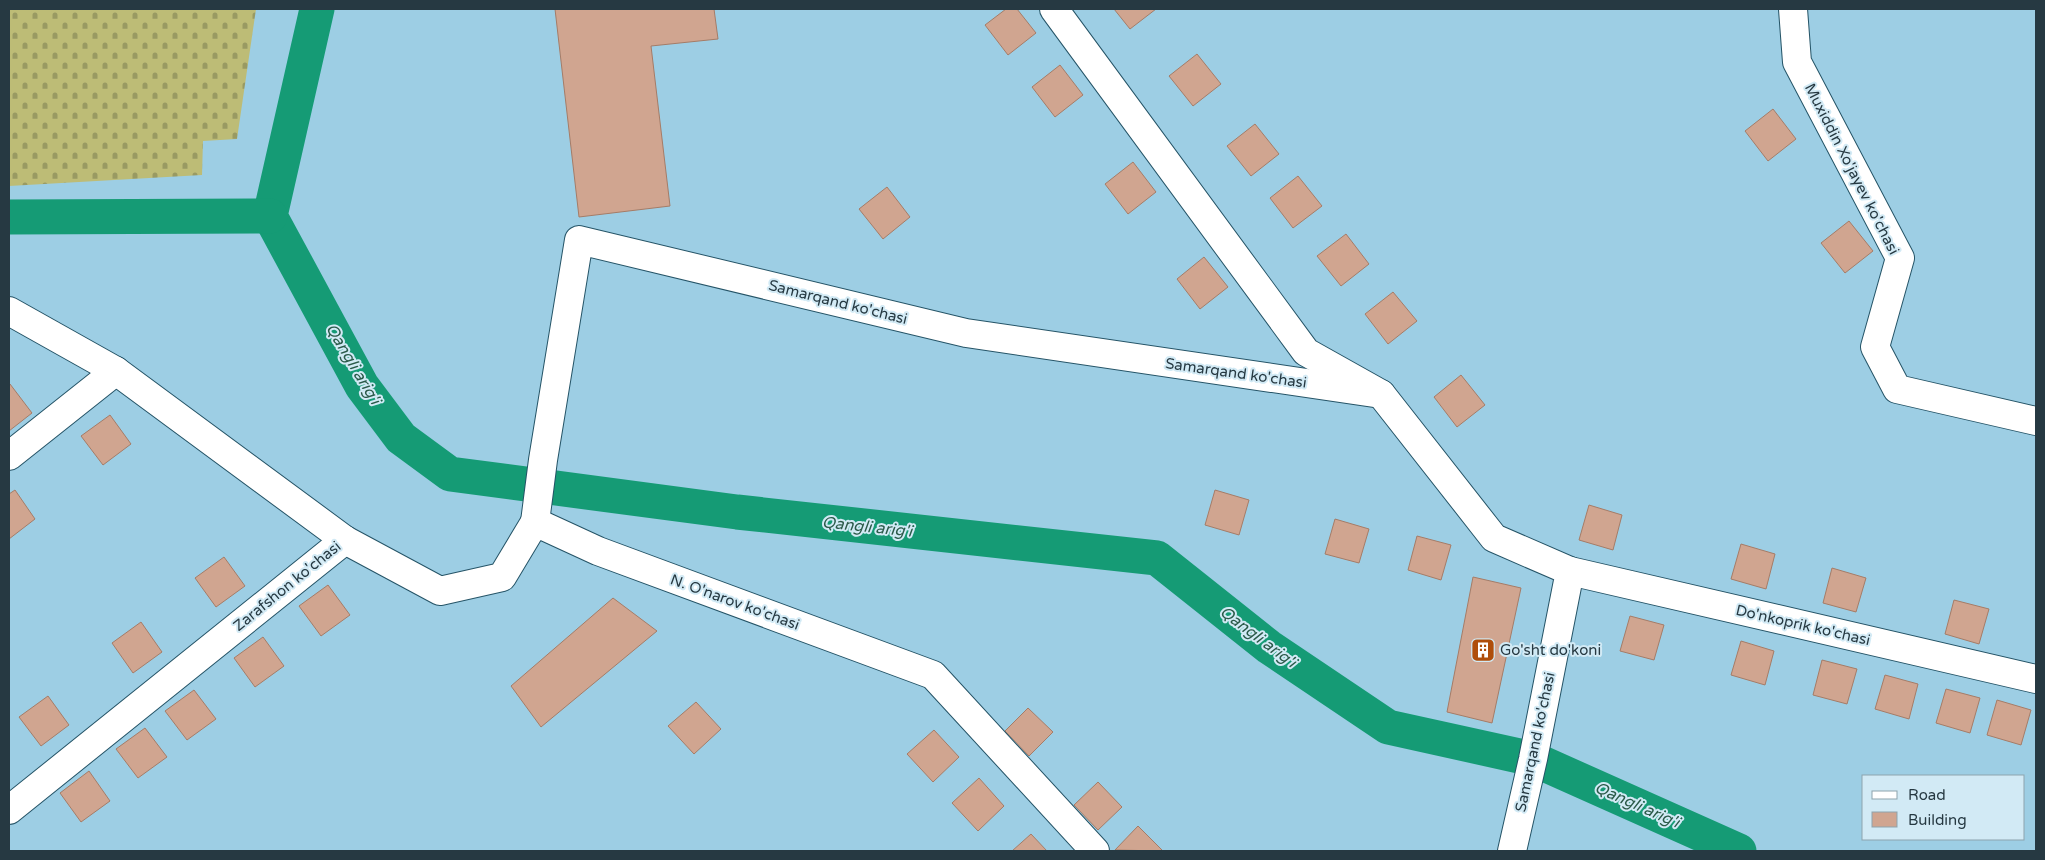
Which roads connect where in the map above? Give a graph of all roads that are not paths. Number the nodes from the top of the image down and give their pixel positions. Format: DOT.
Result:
graph roads {
  1 [pos="1054,9"];
  2 [pos="1793,9"];
  3 [pos="9,311"];
  4 [pos="116,372"];
  5 [pos="1381,394"];
  6 [pos="2036,421"];
  7 [pos="9,456"];
  8 [pos="535,522"];
  9 [pos="345,540"];
  10 [pos="1570,571"];
  11 [pos="2036,679"];
  12 [pos="9,810"];
  13 [pos="1095,851"];
  14 [pos="1512,851"];
  1 -- 5 [label="street, Samarqand ko'chasi"];
  2 -- 6 [label="street, Muxiddin Xo'jayev ko'chasi"];
  3 -- 4 [label="street, Zarafshon ko'chasi"];
  4 -- 7 [label="street"];
  4 -- 9 [label="street, Zarafshon ko'chasi"];
  5 -- 8 [label="street, Samarqand ko'chasi"];
  5 -- 10 [label="street, Samarqand ko'chasi"];
  8 -- 9 [label="street"];
  8 -- 13 [label="street, N. O'narov ko'chasi"];
  9 -- 12 [label="street, Zarafshon ko'chasi"];
  10 -- 11 [label="street, Do'nkoprik ko'chasi"];
  10 -- 14 [label="street, Samarqand ko'chasi"];
}
